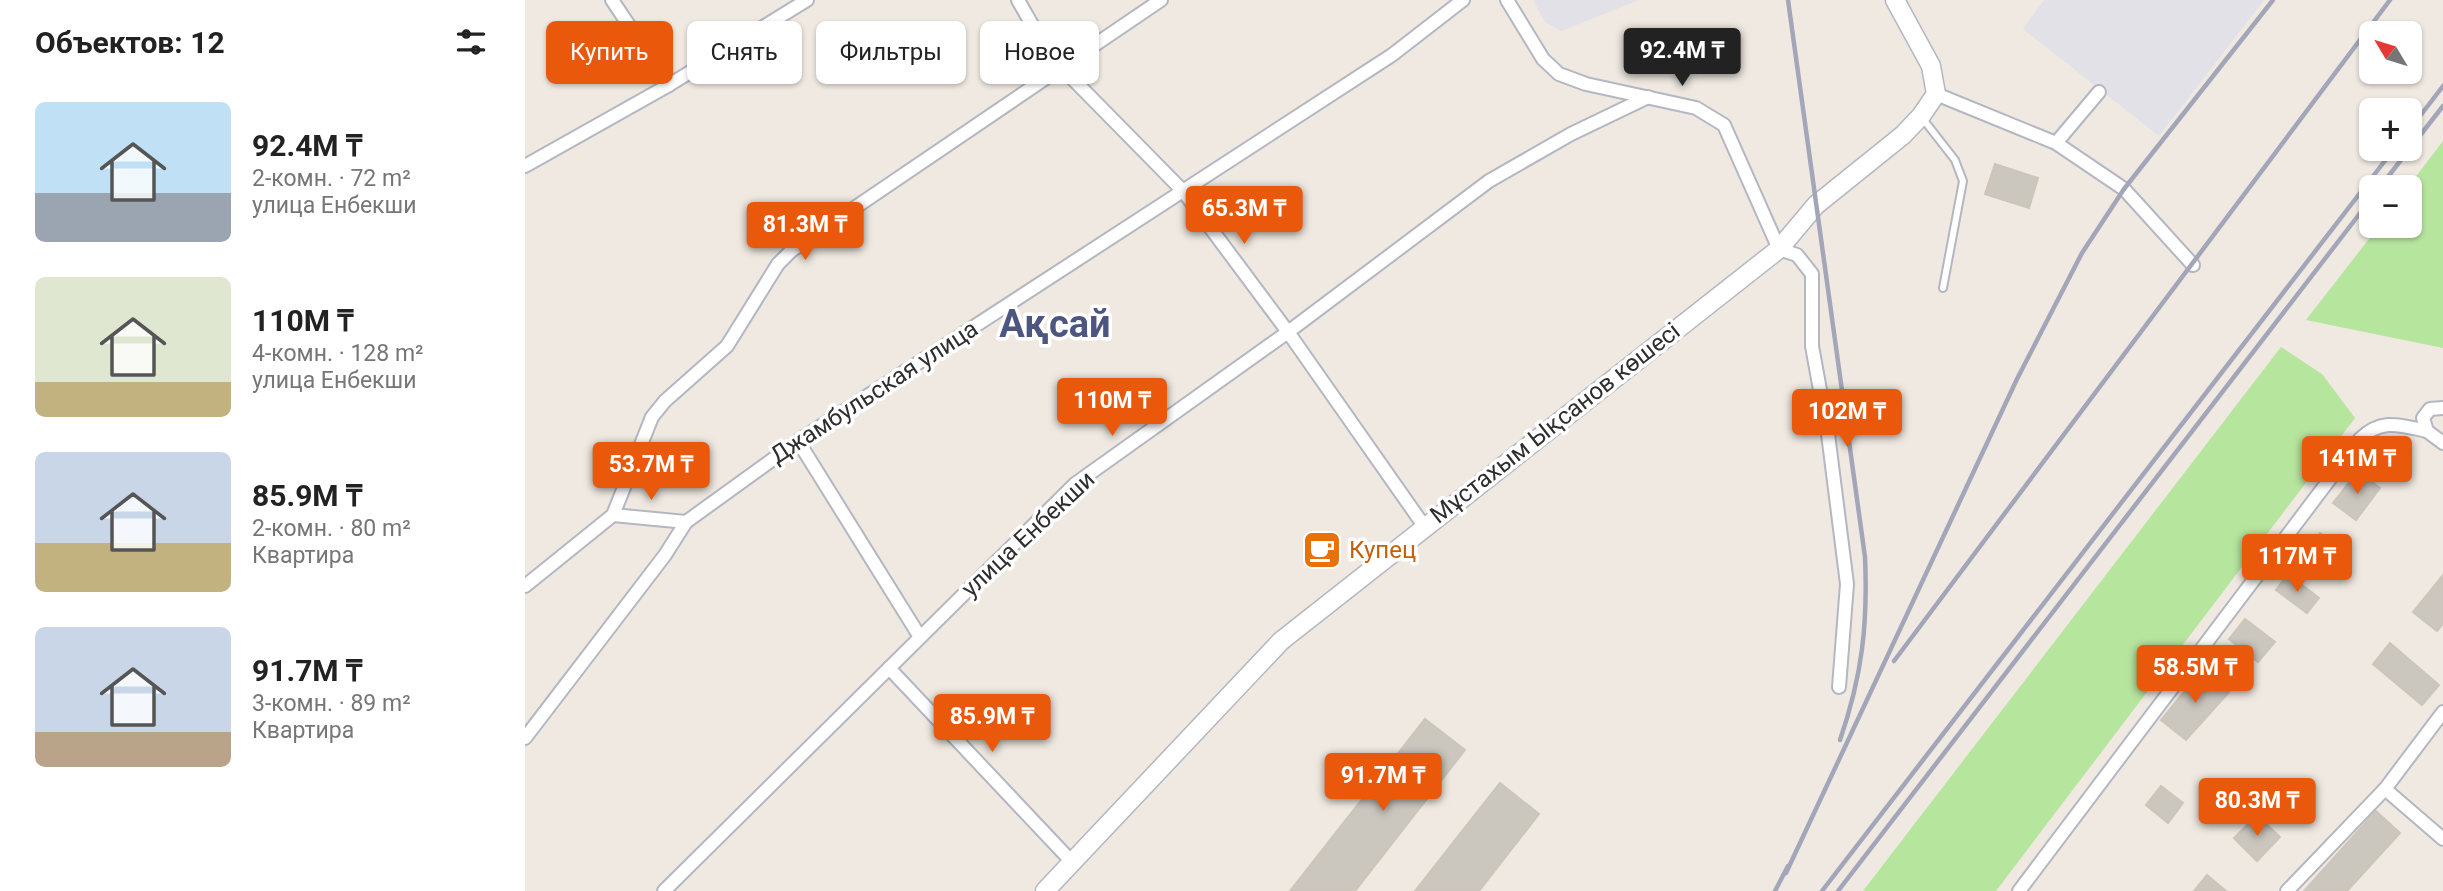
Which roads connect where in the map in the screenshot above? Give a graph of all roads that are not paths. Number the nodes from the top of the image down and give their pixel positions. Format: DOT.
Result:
graph roads {
  1 [pos="612,0"];
  2 [pos="807,0"];
  3 [pos="1018,0"];
  4 [pos="1161,0"];
  5 [pos="1463,0"];
  6 [pos="1507,0"];
  7 [pos="1895,0"];
  8 [pos="1030,21"];
  9 [pos="1099,41"];
  10 [pos="1034,84"];
  11 [pos="1078,84"];
  12 [pos="669,85"];
  13 [pos="2099,92"];
  14 [pos="1936,94"];
  15 [pos="1648,97"];
  16 [pos="1921,116"];
  17 [pos="2056,143"];
  18 [pos="525,166"];
  19 [pos="1183,191"];
  20 [pos="1779,248"];
  21 [pos="2193,265"];
  22 [pos="1943,288"];
  23 [pos="1288,332"];
  24 [pos="2443,408"];
  25 [pos="2427,431"];
  26 [pos="799,441"];
  27 [pos="2443,443"];
  28 [pos="613,515"];
  29 [pos="686,522"];
  30 [pos="1424,526"];
  31 [pos="525,586"];
  32 [pos="920,637"];
  33 [pos="889,668"];
  34 [pos="1839,687"];
  35 [pos="2443,712"];
  36 [pos="525,738"];
  37 [pos="2385,789"];
  38 [pos="2443,839"];
  39 [pos="1072,862"];
  40 [pos="664,891"];
  41 [pos="1045,891"];
  42 [pos="2019,891"];
  43 [pos="2287,891"];
  1 -- 12 [label="street"];
  2 -- 12 [label="street"];
  3 -- 8 [label="street"];
  4 -- 9 [label="street"];
  5 -- 19 [label="street, Джамбульская улица"];
  6 -- 15 [label="street"];
  7 -- 14 [label="main road"];
  10 -- 28 [label="street"];
  11 -- 19 [label="street"];
  12 -- 18 [label="street"];
  13 -- 17 [label="street"];
  14 -- 16 [label="main road, Мұстахым Ықсанов көшесі"];
  14 -- 17 [label="street"];
  15 -- 20 [label="street"];
  15 -- 23 [label="street, улица Енбекши"];
  16 -- 20 [label="main road, Мұстахым Ықсанов көшесі"];
  16 -- 22 [label="lane"];
  17 -- 21 [label="street"];
  19 -- 23 [label="street"];
  19 -- 26 [label="street, Джамбульская улица"];
  20 -- 30 [label="main road, Мұстахым Ықсанов көшесі"];
  20 -- 34 [label="street"];
  23 -- 30 [label="street"];
  23 -- 32 [label="street, улица Енбекши"];
  24 -- 25 [label="street"];
  25 -- 27 [label="street"];
  25 -- 42 [label="street"];
  26 -- 29 [label="street, Джамбульская улица"];
  26 -- 32 [label="street"];
  28 -- 29 [label="street"];
  28 -- 31 [label="street"];
  29 -- 36 [label="street, Джамбульская улица"];
  30 -- 39 [label="main road, Мұстахым Ықсанов көшесі"];
  32 -- 33 [label="street, улица Енбекши"];
  33 -- 39 [label="street"];
  33 -- 40 [label="street, улица Енбекши"];
  35 -- 37 [label="street"];
  37 -- 38 [label="street"];
  37 -- 43 [label="street"];
  39 -- 41 [label="main road, Мұстахым Ықсанов көшесі"];
}
